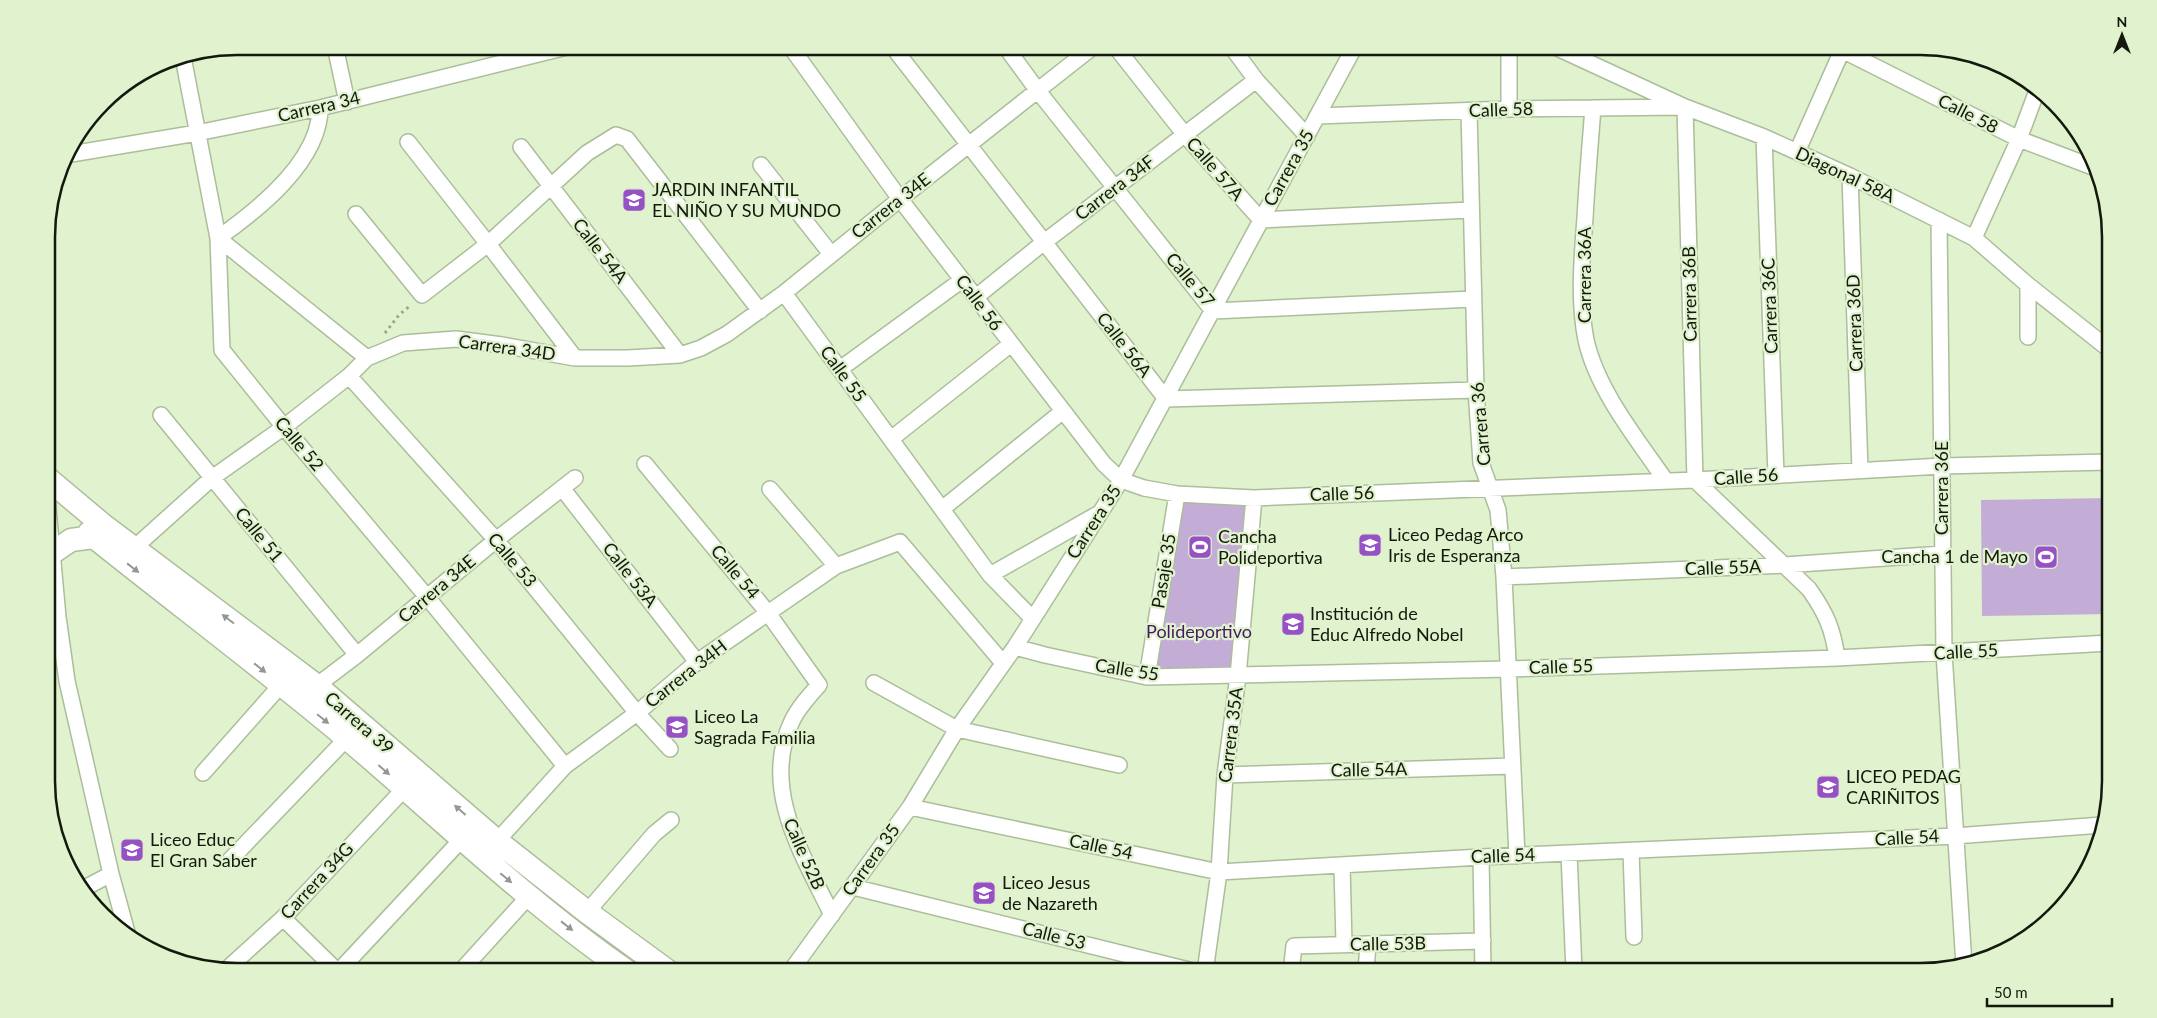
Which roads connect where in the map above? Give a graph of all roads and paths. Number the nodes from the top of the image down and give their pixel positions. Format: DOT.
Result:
graph roads {
  1 [pos="337,55"];
  2 [pos="534,55"];
  3 [pos="796,55"];
  4 [pos="899,55"];
  5 [pos="1011,55"];
  6 [pos="1083,55"];
  7 [pos="1122,55"];
  8 [pos="1238,55"];
  9 [pos="1346,55"];
  10 [pos="1508,55"];
  11 [pos="1572,55"];
  12 [pos="1837,55"];
  13 [pos="1854,55"];
  14 [pos="184,63"];
  15 [pos="1256,80"];
  16 [pos="1038,92"];
  17 [pos="2035,96"];
  18 [pos="347,102"];
  19 [pos="1685,107"];
  20 [pos="320,108"];
  21 [pos="1593,108"];
  22 [pos="1509,109"];
  23 [pos="1469,111"];
  24 [pos="1317,116"];
  25 [pos="197,133"];
  26 [pos="1185,135"];
  27 [pos="1306,136"];
  28 [pos="1764,137"];
  29 [pos="2019,139"];
  30 [pos="408,142"];
  31 [pos="968,146"];
  32 [pos="521,147"];
  33 [pos="1797,152"];
  34 [pos="75,153"];
  35 [pos="760,164"];
  36 [pos="2087,165"];
  37 [pos="1850,176"];
  38 [pos="550,188"];
  39 [pos="1116,188"];
  40 [pos="900,199"];
  41 [pos="1470,210"];
  42 [pos="356,214"];
  43 [pos="1261,220"];
  44 [pos="1939,220"];
  45 [pos="218,238"];
  46 [pos="1974,238"];
  47 [pos="1043,243"];
  48 [pos="488,244"];
  49 [pos="831,254"];
  50 [pos="962,280"];
  51 [pos="2028,285"];
  52 [pos="784,293"];
  53 [pos="422,295"];
  54 [pos="976,297"];
  55 [pos="1473,299"];
  56 [pos="1213,311"];
  57 [pos="760,312"];
  58 [pos="2028,337"];
  59 [pos="1011,344"];
  60 [pos="2102,344"];
  61 [pos="680,355"];
  62 [pos="367,358"];
  63 [pos="575,358"];
  64 [pos="840,369"];
  65 [pos="349,376"];
  66 [pos="1476,390"];
  67 [pos="1166,399"];
  68 [pos="1063,411"];
  69 [pos="161,415"];
  70 [pos="284,427"];
  71 [pos="891,438"];
  72 [pos="2102,462"];
  73 [pos="645,464"];
  74 [pos="1942,466"];
  75 [pos="1860,470"];
  76 [pos="1776,475"];
  77 [pos="212,478"];
  78 [pos="575,478"];
  79 [pos="1121,480"];
  80 [pos="1695,480"];
  81 [pos="1666,481"];
  82 [pos="55,485"];
  83 [pos="562,488"];
  84 [pos="1490,488"];
  85 [pos="770,489"];
  86 [pos="1177,494"];
  87 [pos="1254,498"];
  88 [pos="55,504"];
  89 [pos="942,509"];
  90 [pos="1098,515"];
  91 [pos="94,537"];
  92 [pos="496,540"];
  93 [pos="134,548"];
  94 [pos="55,550"];
  95 [pos="1942,554"];
  96 [pos="1785,565"];
  97 [pos="836,566"];
  98 [pos="990,575"];
  99 [pos="1504,577"];
  100 [pos="55,584"];
  101 [pos="427,596"];
  102 [pos="768,613"];
  103 [pos="1032,618"];
  104 [pos="2102,643"];
  105 [pos="1015,647"];
  106 [pos="1944,653"];
  107 [pos="357,656"];
  108 [pos="1837,658"];
  109 [pos="697,662"];
  110 [pos="1003,663"];
  111 [pos="1508,669"];
  112 [pos="1238,676"];
  113 [pos="1147,677"];
  114 [pos="288,678"];
  115 [pos="874,683"];
  116 [pos="819,685"];
  117 [pos="317,686"];
  118 [pos="298,699"];
  119 [pos="637,713"];
  120 [pos="957,729"];
  121 [pos="347,738"];
  122 [pos="670,749"];
  123 [pos="1119,765"];
  124 [pos="565,766"];
  125 [pos="1513,766"];
  126 [pos="203,773"];
  127 [pos="1225,775"];
  128 [pos="405,788"];
  129 [pos="910,807"];
  130 [pos="671,820"];
  131 [pos="2097,825"];
  132 [pos="1955,836"];
  133 [pos="461,840"];
  134 [pos="497,842"];
  135 [pos="1631,851"];
  136 [pos="1569,854"];
  137 [pos="1517,856"];
  138 [pos="1481,857"];
  139 [pos="230,860"];
  140 [pos="1342,865"];
  141 [pos="1219,872"];
  142 [pos="111,874"];
  143 [pos="89,886"];
  144 [pos="853,887"];
  145 [pos="529,896"];
  146 [pos="587,912"];
  147 [pos="832,915"];
  148 [pos="283,918"];
  149 [pos="125,924"];
  150 [pos="1634,937"];
  151 [pos="625,941"];
  152 [pos="1483,941"];
  153 [pos="1368,944"];
  154 [pos="1344,945"];
  155 [pos="1964,958"];
  156 [pos="234,963"];
  157 [pos="329,963"];
  158 [pos="346,963"];
  159 [pos="468,963"];
  160 [pos="600,963"];
  161 [pos="604,963"];
  162 [pos="656,963"];
  163 [pos="797,963"];
  164 [pos="1161,963"];
  165 [pos="1206,963"];
  166 [pos="1292,963"];
  167 [pos="1367,963"];
  168 [pos="1483,963"];
  169 [pos="1574,963"];
  1 -- 18 [label="street"];
  2 -- 18 [label="street, Carrera 34"];
  3 -- 40 [label="street, Calle 56"];
  4 -- 31 [label="street, Calle 56A"];
  5 -- 16 [label="street, Calle 57"];
  6 -- 16 [label="street, Carrera 34E"];
  7 -- 26 [label="street, Calle 57A"];
  8 -- 15 [label="street"];
  9 -- 24 [label="street, Carrera 35"];
  10 -- 22 [label="street"];
  11 -- 19 [label="street, Diagonal 58A"];
  12 -- 33 [label="street"];
  13 -- 29 [label="street, Calle 58"];
  14 -- 25 [label="street, Calle 52"];
  15 -- 26 [label="street, Carrera 34F"];
  15 -- 27 [label="street"];
  16 -- 31 [label="street, Carrera 34E"];
  16 -- 39 [label="street, Calle 57"];
  17 -- 29 [label="street"];
  18 -- 20 [label="street, Carrera 34"];
  19 -- 21 [label="street, Calle 58"];
  19 -- 28 [label="street, Diagonal 58A"];
  19 -- 80 [label="street, Carrera 36B"];
  20 -- 25 [label="street, Carrera 34"];
  20 -- 45 [label="street"];
  21 -- 22 [label="street, Calle 58"];
  21 -- 81 [label="street, Carrera 36A"];
  22 -- 23 [label="street, Calle 58"];
  23 -- 24 [label="street, Calle 58"];
  23 -- 41 [label="street, Carrera 36"];
  24 -- 27 [label="street, Carrera 35"];
  25 -- 34 [label="street, Carrera 34"];
  25 -- 45 [label="street, Calle 52"];
  26 -- 39 [label="street, Carrera 34F"];
  26 -- 43 [label="street, Calle 57A"];
  27 -- 43 [label="street, Carrera 35"];
  28 -- 33 [label="street, Diagonal 58A"];
  28 -- 76 [label="street, Carrera 36C"];
  29 -- 36 [label="street, Calle 58"];
  29 -- 46 [label="street"];
  30 -- 48 [label="street"];
  31 -- 40 [label="street, Carrera 34E"];
  31 -- 47 [label="street, Calle 56A"];
  32 -- 38 [label="street, Calle 54A"];
  33 -- 37 [label="street, Diagonal 58A"];
  35 -- 49 [label="street"];
  37 -- 44 [label="street, Diagonal 58A"];
  37 -- 75 [label="street, Carrera 36D"];
  38 -- 48 [label="street"];
  38 -- 57 [label="street"];
  38 -- 61 [label="street, Calle 54A"];
  39 -- 47 [label="street, Carrera 34F"];
  39 -- 56 [label="street, Calle 57"];
  40 -- 49 [label="street, Carrera 34E"];
  40 -- 50 [label="street, Calle 56"];
  41 -- 43 [label="street"];
  41 -- 55 [label="street, Carrera 36"];
  42 -- 53 [label="street"];
  43 -- 56 [label="street, Carrera 35"];
  44 -- 46 [label="street, Diagonal 58A"];
  44 -- 74 [label="street, Carrera 36E"];
  45 -- 62 [label="street"];
  45 -- 70 [label="street, Calle 52"];
  46 -- 51 [label="street, Diagonal 58A"];
  47 -- 54 [label="street, Carrera 34F"];
  47 -- 67 [label="street, Calle 56A"];
  48 -- 53 [label="street"];
  48 -- 63 [label="street"];
  49 -- 52 [label="street, Carrera 34E"];
  50 -- 54 [label="street, Calle 56"];
  50 -- 64 [label="street"];
  51 -- 58 [label="street"];
  51 -- 60 [label="street, Diagonal 58A"];
  52 -- 57 [label="street, Carrera 34E"];
  52 -- 64 [label="street, Calle 55"];
  53 -- 62 [label="path"];
  54 -- 59 [label="street, Calle 56"];
  55 -- 56 [label="street, Calle 57"];
  55 -- 66 [label="street, Carrera 36"];
  56 -- 67 [label="street, Carrera 35"];
  57 -- 61 [label="street, Carrera 34E"];
  59 -- 68 [label="street, Calle 56"];
  59 -- 71 [label="street"];
  61 -- 63 [label="street, Carrera 34D"];
  62 -- 63 [label="street, Carrera 34D"];
  62 -- 65 [label="street, Carrera 34D"];
  64 -- 71 [label="street, Calle 55"];
  65 -- 70 [label="street, Carrera 34D"];
  65 -- 92 [label="street, Calle 53"];
  66 -- 67 [label="street"];
  66 -- 84 [label="street, Carrera 36"];
  67 -- 79 [label="street, Carrera 35"];
  68 -- 79 [label="street, Calle 56"];
  68 -- 89 [label="street"];
  69 -- 77 [label="street, Calle 51"];
  70 -- 77 [label="street, Carrera 34D"];
  70 -- 101 [label="street, Calle 52"];
  71 -- 89 [label="street, Calle 55"];
  72 -- 74 [label="street, Calle 56"];
  73 -- 102 [label="street, Calle 54"];
  74 -- 75 [label="street, Calle 56"];
  74 -- 95 [label="street, Carrera 36E"];
  75 -- 76 [label="street, Calle 56"];
  76 -- 80 [label="street, Calle 56"];
  77 -- 93 [label="street, Carrera 34D"];
  77 -- 107 [label="street, Calle 51"];
  78 -- 83 [label="street, Carrera 34E"];
  79 -- 86 [label="street, Calle 56"];
  79 -- 90 [label="street, Carrera 35"];
  80 -- 81 [label="street, Calle 56"];
  80 -- 96 [label="street"];
  81 -- 84 [label="street, Calle 56"];
  82 -- 93 [label="main road, Carrera 39"];
  83 -- 92 [label="street, Carrera 34E"];
  83 -- 109 [label="street, Calle 53A"];
  84 -- 87 [label="street, Calle 56"];
  84 -- 99 [label="street, Carrera 36"];
  85 -- 97 [label="street"];
  86 -- 87 [label="street, Calle 56"];
  86 -- 113 [label="street, Pasaje 35"];
  87 -- 112 [label="street, Carrera 35A"];
  88 -- 91 [label="main road, Carrera 39"];
  89 -- 98 [label="street, Calle 55"];
  90 -- 98 [label="street"];
  90 -- 103 [label="street, Carrera 35"];
  91 -- 94 [label="main road"];
  91 -- 114 [label="main road, Carrera 39, one-way"];
  92 -- 101 [label="street, Carrera 34E"];
  92 -- 119 [label="street, Calle 53"];
  114 -- 93 [label="main road, Carrera 39, one-way"];
  95 -- 96 [label="street, Calle 55A"];
  95 -- 106 [label="street, Carrera 36E"];
  96 -- 99 [label="street, Calle 55A"];
  96 -- 108 [label="street"];
  97 -- 102 [label="street, Carrera 34H"];
  97 -- 110 [label="street, Carrera 34H"];
  98 -- 103 [label="street, Calle 55"];
  99 -- 111 [label="street, Carrera 36"];
  100 -- 142 [label="street"];
  101 -- 107 [label="street, Carrera 34E"];
  101 -- 124 [label="street, Calle 52"];
  102 -- 109 [label="street, Carrera 34H"];
  102 -- 116 [label="street, Calle 54"];
  103 -- 105 [label="street, Carrera 35"];
  104 -- 106 [label="street, Calle 55"];
  105 -- 110 [label="street, Carrera 35"];
  105 -- 113 [label="street, Calle 55"];
  106 -- 108 [label="street, Calle 55"];
  106 -- 132 [label="street, Carrera 36E"];
  107 -- 117 [label="street, Carrera 34E"];
  108 -- 111 [label="street, Calle 55"];
  109 -- 119 [label="street, Carrera 34H"];
  110 -- 120 [label="street, Carrera 35"];
  111 -- 112 [label="street, Calle 55"];
  111 -- 125 [label="street, Carrera 36"];
  112 -- 113 [label="street, Calle 55"];
  112 -- 127 [label="street, Carrera 35A"];
  114 -- 117 [label="main road, Carrera 39"];
  114 -- 118 [label="main road, Carrera 39"];
  114 -- 126 [label="street"];
  115 -- 120 [label="street"];
  116 -- 147 [label="street, Calle 52B"];
  117 -- 118 [label="street, Carrera 34E"];
  134 -- 117 [label="main road, Carrera 39, one-way"];
  118 -- 121 [label="main road, Carrera 39, one-way"];
  119 -- 122 [label="street, Calle 53"];
  119 -- 124 [label="street, Carrera 34H"];
  120 -- 123 [label="street"];
  120 -- 129 [label="street, Carrera 35"];
  121 -- 128 [label="main road, Carrera 39, one-way"];
  121 -- 139 [label="street"];
  124 -- 134 [label="street, Carrera 34H"];
  125 -- 127 [label="street, Calle 54A"];
  125 -- 137 [label="street, Carrera 36"];
  127 -- 141 [label="street, Carrera 35A"];
  128 -- 133 [label="main road, Carrera 39"];
  128 -- 148 [label="street, Carrera 34G"];
  129 -- 141 [label="street, Calle 54"];
  129 -- 144 [label="street, Carrera 35"];
  130 -- 146 [label="street"];
  131 -- 132 [label="street, Calle 54"];
  132 -- 135 [label="street, Calle 54"];
  132 -- 155 [label="street, Carrera 36E"];
  133 -- 145 [label="main road, Carrera 39, one-way"];
  133 -- 158 [label="street"];
  134 -- 146 [label="main road, Carrera 39"];
  135 -- 136 [label="street, Calle 54"];
  135 -- 150 [label="street"];
  136 -- 137 [label="street, Calle 54"];
  136 -- 169 [label="street"];
  137 -- 138 [label="street, Calle 54"];
  138 -- 140 [label="street, Calle 54"];
  138 -- 152 [label="street"];
  140 -- 141 [label="street, Calle 54"];
  140 -- 154 [label="street"];
  141 -- 165 [label="street, Carrera 35A"];
  142 -- 143 [label="street"];
  142 -- 149 [label="street"];
  144 -- 147 [label="street, Carrera 35"];
  144 -- 164 [label="street, Calle 53"];
  145 -- 159 [label="street"];
  145 -- 160 [label="main road, Carrera 39, one-way"];
  146 -- 151 [label="main road, Carrera 39"];
  147 -- 163 [label="street, Carrera 35"];
  148 -- 156 [label="street, Carrera 34G"];
  148 -- 157 [label="street"];
  151 -- 161 [label="main road"];
  151 -- 162 [label="main road, Carrera 39"];
  152 -- 153 [label="street, Calle 53B"];
  152 -- 168 [label="street"];
  153 -- 154 [label="street, Calle 53B"];
  153 -- 167 [label="street"];
  154 -- 166 [label="street, Calle 53B"];
}
